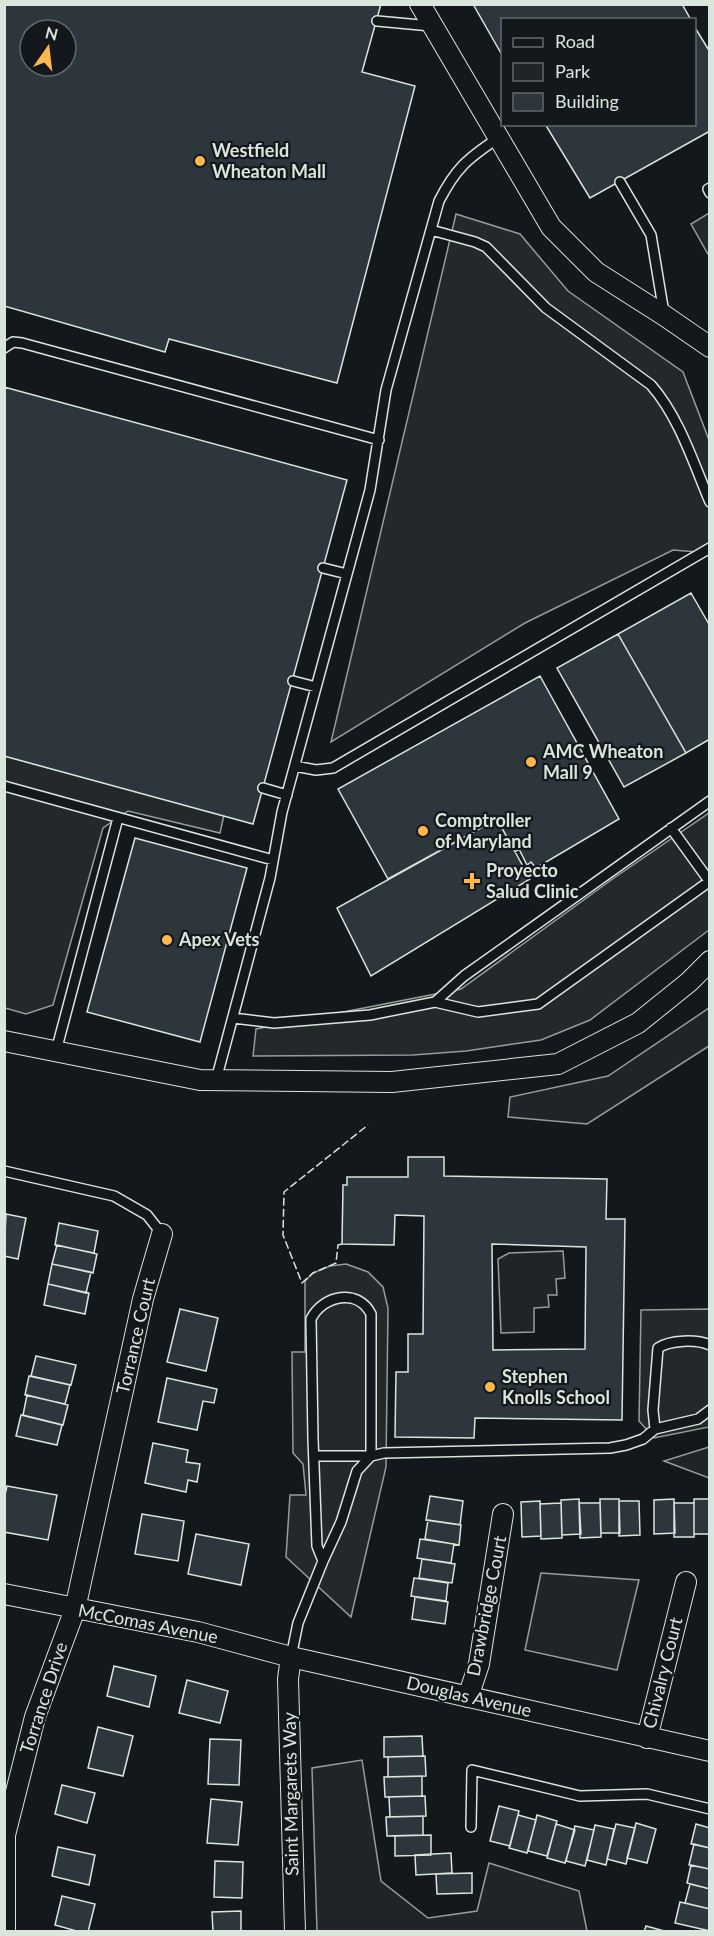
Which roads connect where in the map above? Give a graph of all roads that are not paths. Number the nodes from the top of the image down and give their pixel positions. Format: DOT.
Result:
graph roads {
  1 [pos="420,4"];
  2 [pos="377,21"];
  3 [pos="432,26"];
  4 [pos="498,138"];
  5 [pos="620,182"];
  6 [pos="710,188"];
  7 [pos="710,193"];
  8 [pos="431,230"];
  9 [pos="665,316"];
  10 [pos="710,347"];
  11 [pos="4,348"];
  12 [pos="379,440"];
  13 [pos="710,502"];
  14 [pos="710,548"];
  15 [pos="323,568"];
  16 [pos="347,574"];
  17 [pos="292,681"];
  18 [pos="316,687"];
  19 [pos="295,765"];
  20 [pos="4,786"];
  21 [pos="263,788"];
  22 [pos="287,795"];
  23 [pos="710,801"];
  24 [pos="118,818"];
  25 [pos="671,828"];
  26 [pos="273,860"];
  27 [pos="709,881"];
  28 [pos="710,961"];
  29 [pos="435,1002"];
  30 [pos="233,1017"];
  31 [pos="4,1041"];
  32 [pos="56,1051"];
  33 [pos="216,1080"];
  34 [pos="4,1171"];
  35 [pos="162,1234"];
  36 [pos="710,1345"];
  37 [pos="710,1410"];
  38 [pos="656,1429"];
  39 [pos="314,1456"];
  40 [pos="371,1456"];
  41 [pos="503,1514"];
  42 [pos="323,1561"];
  43 [pos="686,1582"];
  44 [pos="4,1594"];
  45 [pos="75,1609"];
  46 [pos="291,1657"];
  47 [pos="468,1697"];
  48 [pos="647,1738"];
  49 [pos="710,1751"];
  50 [pos="710,1809"];
  51 [pos="471,1827"];
  52 [pos="5,1932"];
  53 [pos="295,1932"];
  1 -- 3 [label="street"];
  2 -- 3 [label="lane"];
  3 -- 4 [label="street"];
  4 -- 8 [label="lane"];
  4 -- 9 [label="street"];
  5 -- 9 [label="lane"];
  6 -- 7 [label="lane"];
  8 -- 12 [label="lane"];
  8 -- 13 [label="lane"];
  9 -- 10 [label="street"];
  11 -- 12 [label="lane"];
  12 -- 16 [label="lane"];
  14 -- 19 [label="lane"];
  15 -- 16 [label="lane"];
  16 -- 18 [label="lane"];
  17 -- 18 [label="lane"];
  18 -- 19 [label="lane"];
  19 -- 22 [label="lane"];
  20 -- 24 [label="lane"];
  21 -- 22 [label="lane"];
  22 -- 26 [label="lane"];
  23 -- 25 [label="lane"];
  24 -- 26 [label="lane"];
  24 -- 32 [label="lane"];
  25 -- 27 [label="lane"];
  25 -- 29 [label="lane"];
  26 -- 30 [label="lane"];
  27 -- 29 [label="lane"];
  28 -- 33 [label="street"];
  29 -- 30 [label="lane"];
  30 -- 33 [label="lane"];
  31 -- 32 [label="street"];
  32 -- 33 [label="street"];
  34 -- 35 [label="lane, Torrance Court"];
  35 -- 45 [label="street, Torrance Court"];
  36 -- 38 [label="lane"];
  37 -- 38 [label="lane"];
  38 -- 40 [label="lane"];
  39 -- 40 [label="lane"];
  39 -- 40 [label="lane"];
  39 -- 42 [label="lane"];
  40 -- 42 [label="lane"];
  41 -- 47 [label="street, Drawbridge Court"];
  42 -- 46 [label="lane"];
  43 -- 48 [label="street, Chivalry Court"];
  44 -- 45 [label="street, McComas Avenue"];
  45 -- 46 [label="street, McComas Avenue"];
  45 -- 52 [label="street, Torrance Drive"];
  46 -- 47 [label="street, Douglas Avenue"];
  46 -- 53 [label="street, Saint Margarets Way"];
  47 -- 48 [label="street, Douglas Avenue"];
  48 -- 49 [label="street, Chivalry Court"];
  50 -- 51 [label="lane"];
}
